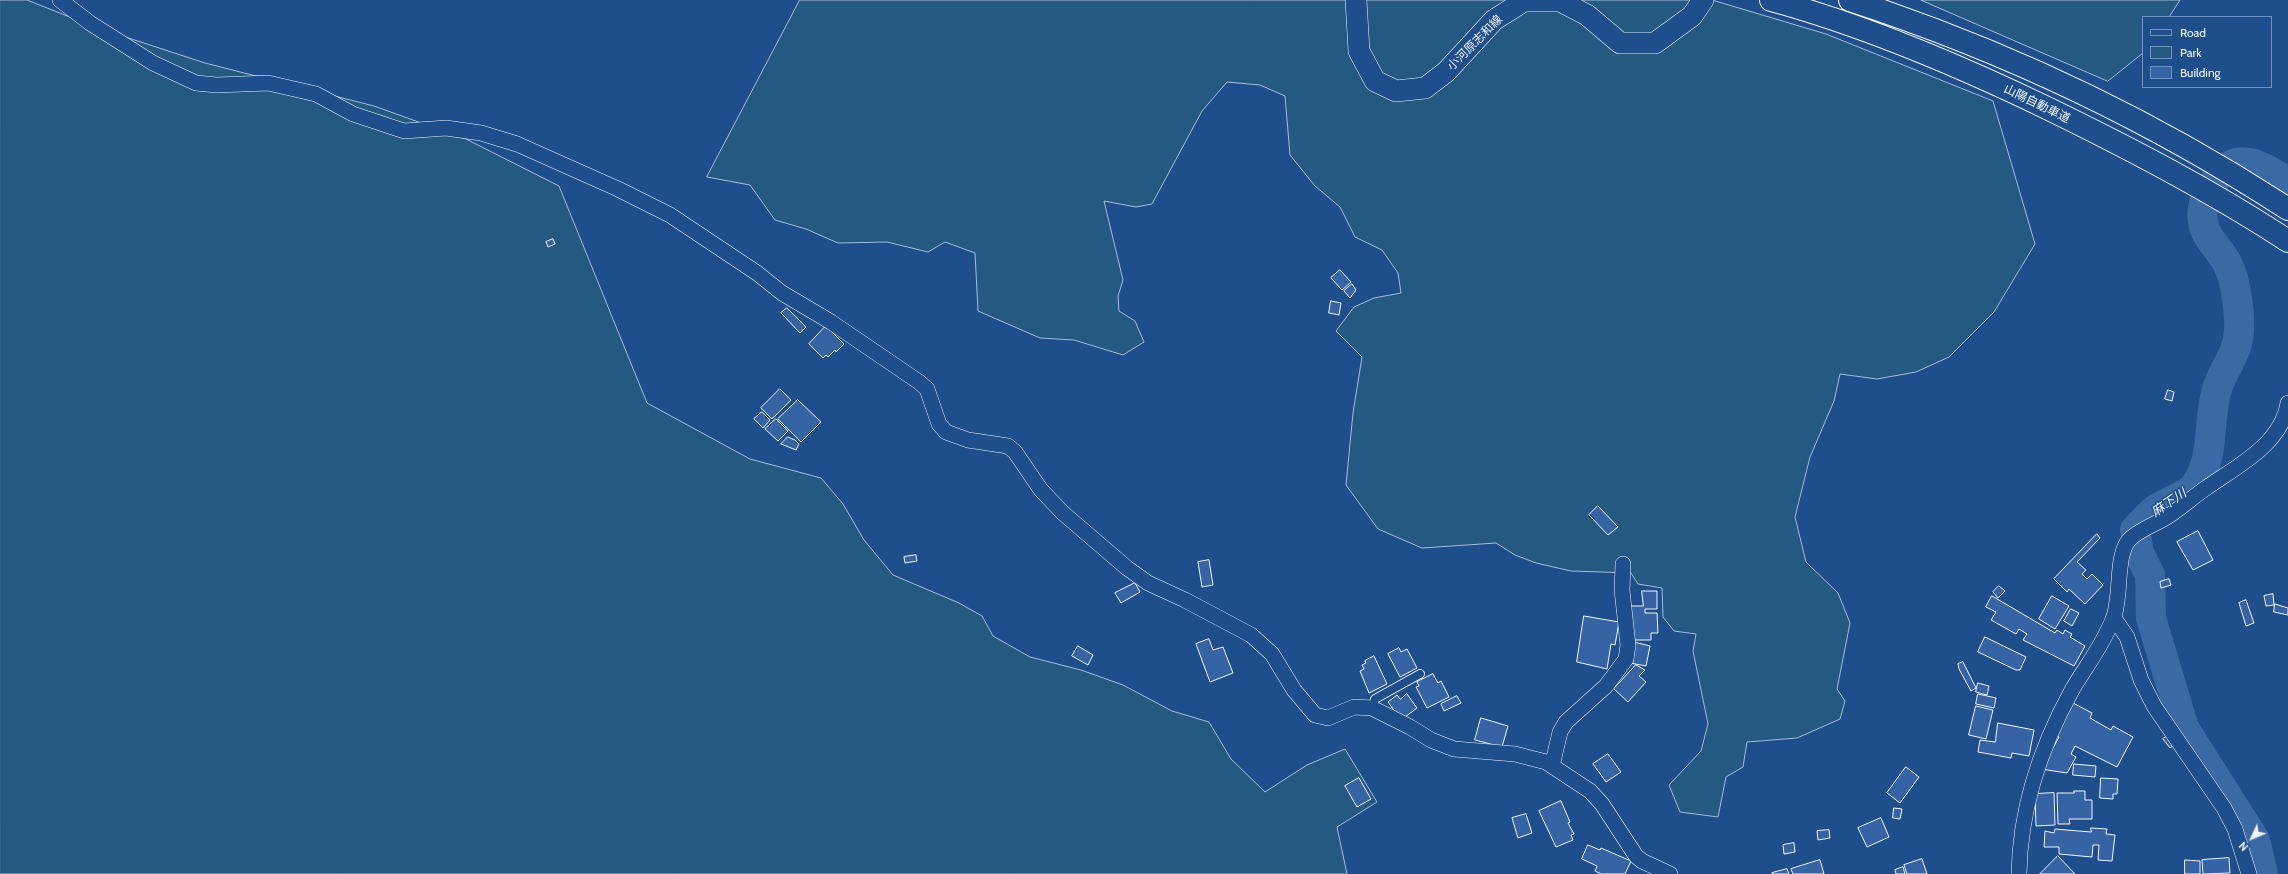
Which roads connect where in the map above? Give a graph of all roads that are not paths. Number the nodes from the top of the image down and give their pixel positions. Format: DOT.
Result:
graph roads {
  1 [pos="60,0"];
  2 [pos="1356,0"];
  3 [pos="1703,0"];
  4 [pos="1771,0"];
  5 [pos="1850,0"];
  6 [pos="2288,210"];
  7 [pos="2288,241"];
  8 [pos="2288,403"];
  9 [pos="1623,564"];
  10 [pos="2114,618"];
  11 [pos="1420,674"];
  12 [pos="1372,708"];
  13 [pos="1552,766"];
  14 [pos="1670,874"];
  15 [pos="2019,874"];
  16 [pos="2249,874"];
  1 -- 12 [label="street"];
  2 -- 3 [label="main road, 小河原志和線"];
  4 -- 7 [label="highway, 山陽自動車道"];
  5 -- 6 [label="highway"];
  8 -- 10 [label="street"];
  9 -- 13 [label="street"];
  10 -- 15 [label="street"];
  10 -- 16 [label="street"];
  11 -- 12 [label="lane"];
  12 -- 13 [label="street"];
  13 -- 14 [label="street"];
}
